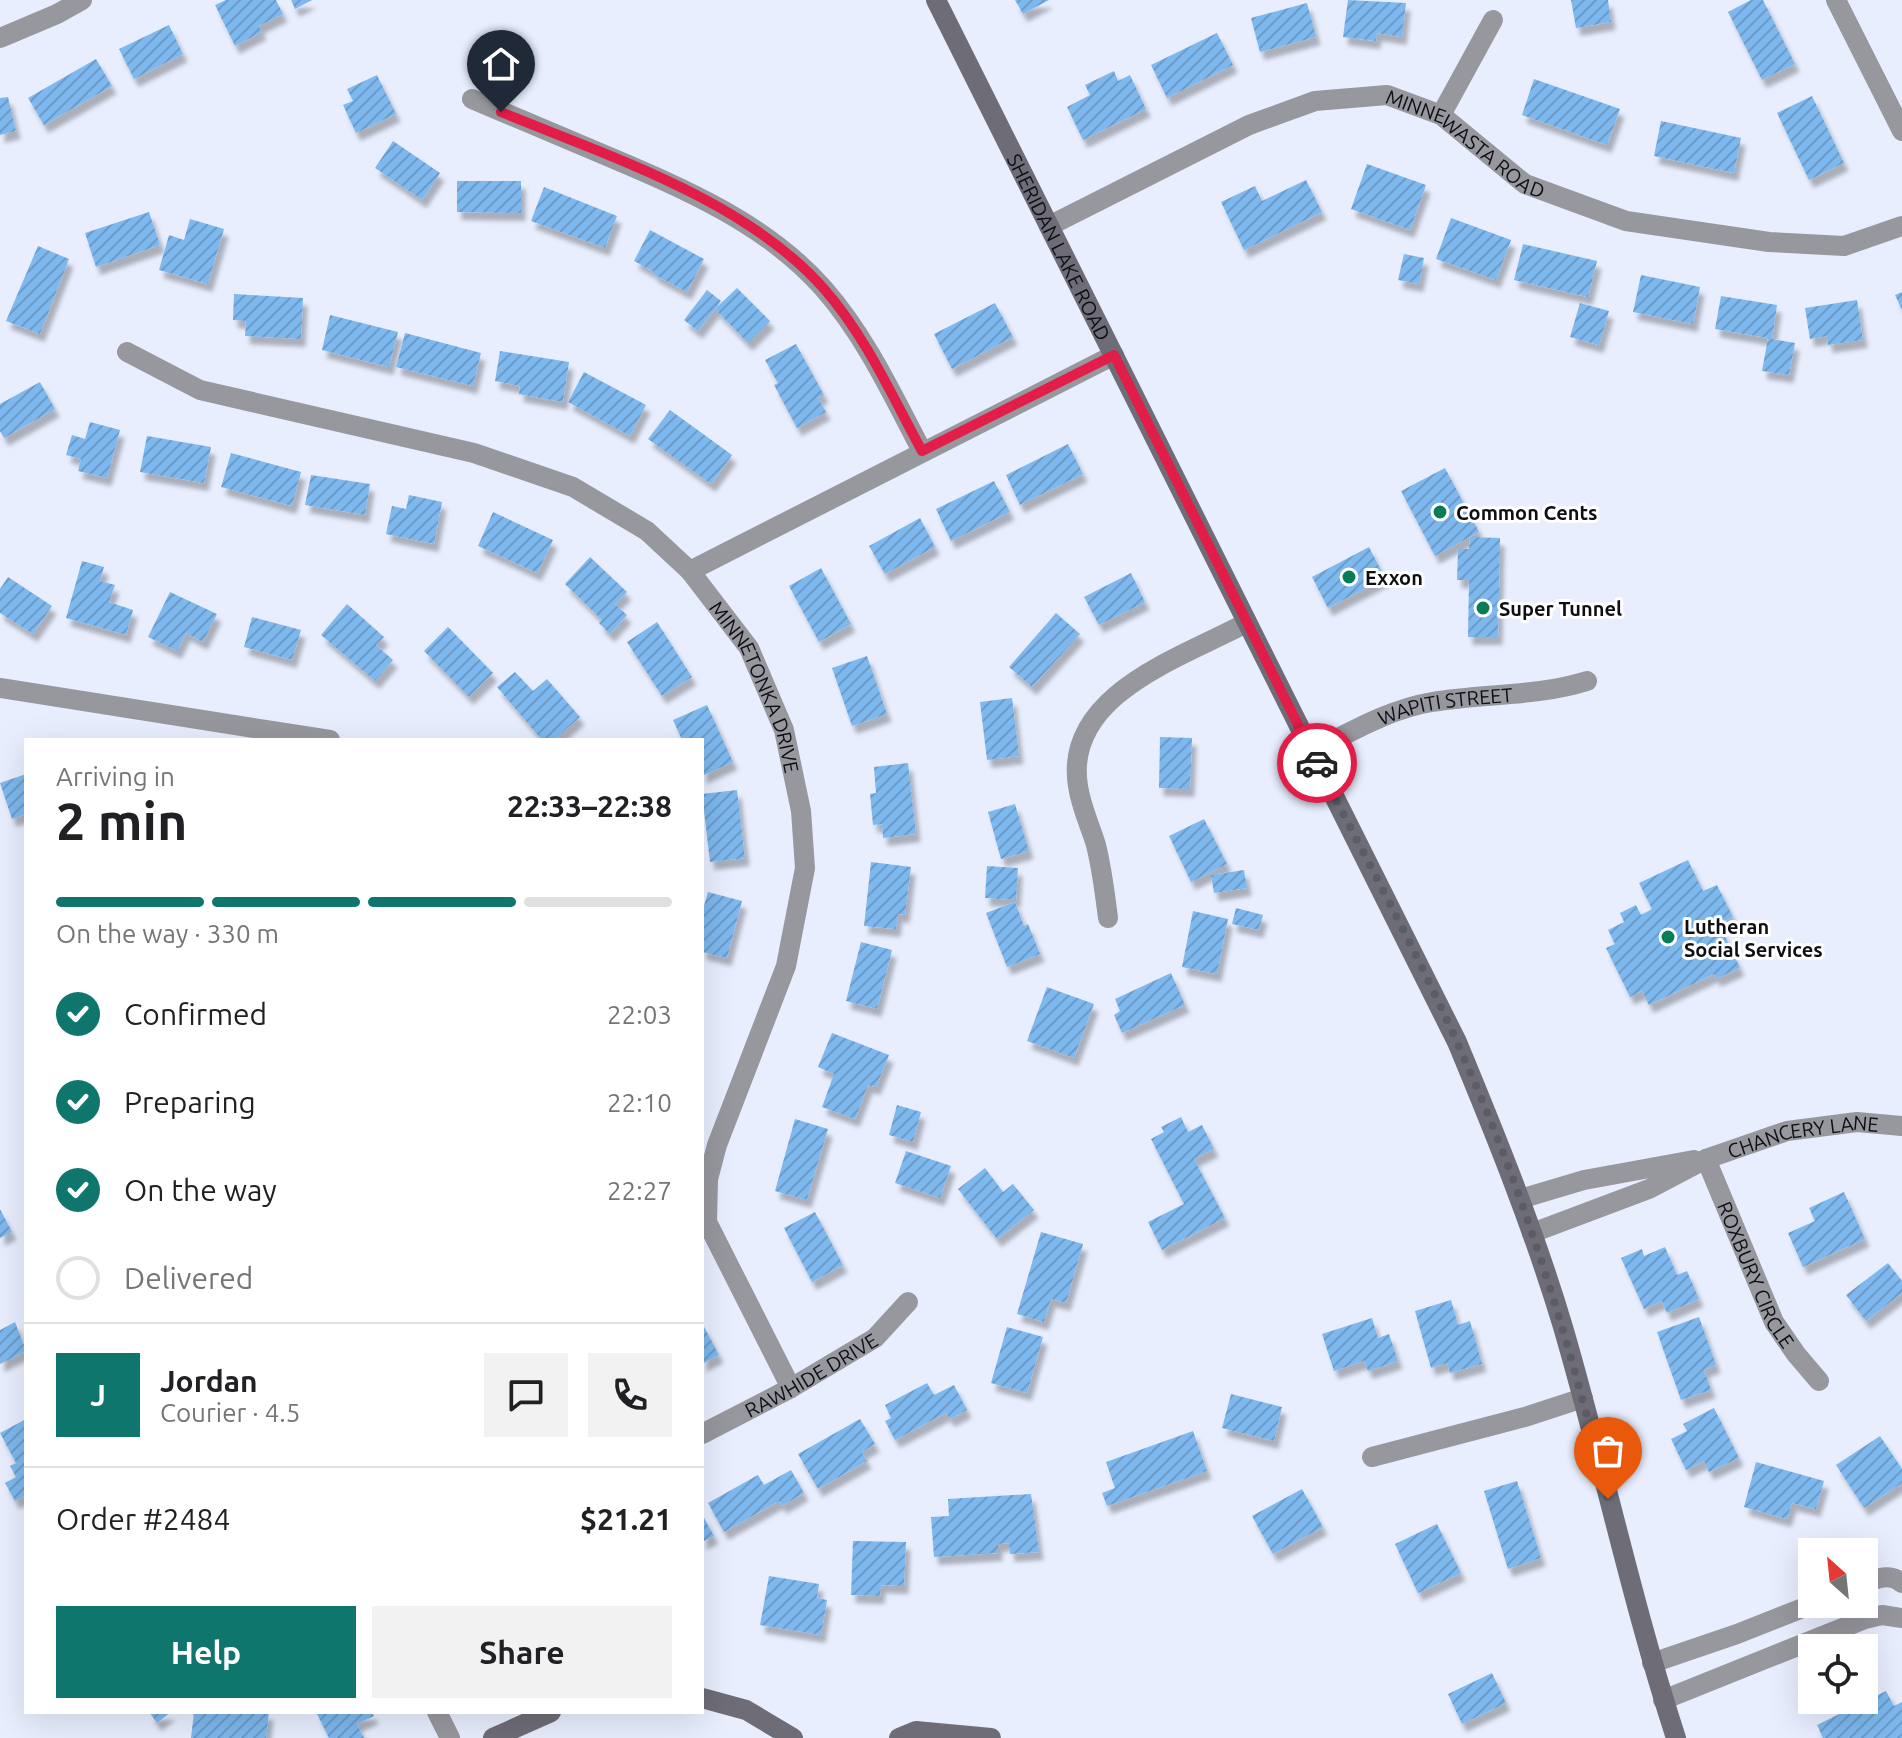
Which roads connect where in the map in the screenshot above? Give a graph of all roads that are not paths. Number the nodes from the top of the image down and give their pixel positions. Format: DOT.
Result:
graph roads {
  1 [pos="82,0"];
  2 [pos="936,0"];
  3 [pos="1836,0"];
  4 [pos="1493,20"];
  5 [pos="0,38"];
  6 [pos="472,99"];
  7 [pos="1441,115"];
  8 [pos="1902,131"];
  9 [pos="1049,226"];
  10 [pos="1902,226"];
  11 [pos="127,352"];
  12 [pos="1114,355"];
  13 [pos="922,451"];
  14 [pos="690,571"];
  15 [pos="1246,623"];
  16 [pos="1587,681"];
  17 [pos="0,688"];
  18 [pos="317,738"];
  19 [pos="1311,752"];
  20 [pos="1108,918"];
  21 [pos="1902,1126"];
  22 [pos="1706,1159"];
  23 [pos="1520,1199"];
  24 [pos="1532,1233"];
  25 [pos="908,1302"];
  26 [pos="1819,1381"];
  27 [pos="791,1388"];
  28 [pos="1583,1398"];
  29 [pos="704,1433"];
  30 [pos="1372,1457"];
  31 [pos="1878,1578"];
  32 [pos="1902,1583"];
  33 [pos="1798,1610"];
  34 [pos="1902,1618"];
  35 [pos="1652,1663"];
  36 [pos="704,1699"];
  37 [pos="1663,1700"];
  38 [pos="438,1714"];
  39 [pos="547,1714"];
  40 [pos="450,1738"];
  41 [pos="493,1738"];
  42 [pos="793,1738"];
  43 [pos="899,1738"];
  44 [pos="991,1738"];
  45 [pos="1676,1738"];
  1 -- 5 [label="street"];
  2 -- 9 [label="main road, SHERIDAN LAKE ROAD"];
  3 -- 8 [label="street"];
  4 -- 7 [label="street"];
  6 -- 13 [label="street"];
  7 -- 9 [label="street, MINNEWASTA ROAD"];
  7 -- 10 [label="street, MINNEWASTA ROAD"];
  9 -- 12 [label="main road, SHERIDAN LAKE ROAD"];
  11 -- 14 [label="street, MINNETONKA DRIVE"];
  12 -- 13 [label="street"];
  12 -- 15 [label="main road, SHERIDAN LAKE ROAD"];
  13 -- 14 [label="street"];
  14 -- 27 [label="street, MINNETONKA DRIVE"];
  15 -- 19 [label="main road, SHERIDAN LAKE ROAD"];
  15 -- 20 [label="street"];
  16 -- 19 [label="street, WAPITI STREET"];
  17 -- 18 [label="street"];
  19 -- 23 [label="main road, SHERIDAN LAKE ROAD"];
  21 -- 22 [label="street, CHANCERY LANE"];
  22 -- 23 [label="street, CHANCERY LANE"];
  22 -- 24 [label="street, CHANCERY LANE"];
  22 -- 26 [label="street, ROXBURY CIRCLE"];
  23 -- 24 [label="main road, SHERIDAN LAKE ROAD"];
  24 -- 28 [label="main road, SHERIDAN LAKE ROAD"];
  25 -- 27 [label="street, RAWHIDE DRIVE"];
  27 -- 29 [label="street, RAWHIDE DRIVE"];
  28 -- 30 [label="street"];
  28 -- 35 [label="main road, SHERIDAN LAKE ROAD"];
  31 -- 32 [label="street"];
  33 -- 35 [label="street"];
  34 -- 37 [label="street"];
  35 -- 37 [label="main road, SHERIDAN LAKE ROAD"];
  36 -- 42 [label="main road"];
  37 -- 45 [label="main road, SHERIDAN LAKE ROAD"];
  38 -- 40 [label="street"];
  39 -- 41 [label="main road"];
  43 -- 44 [label="main road"];
}
